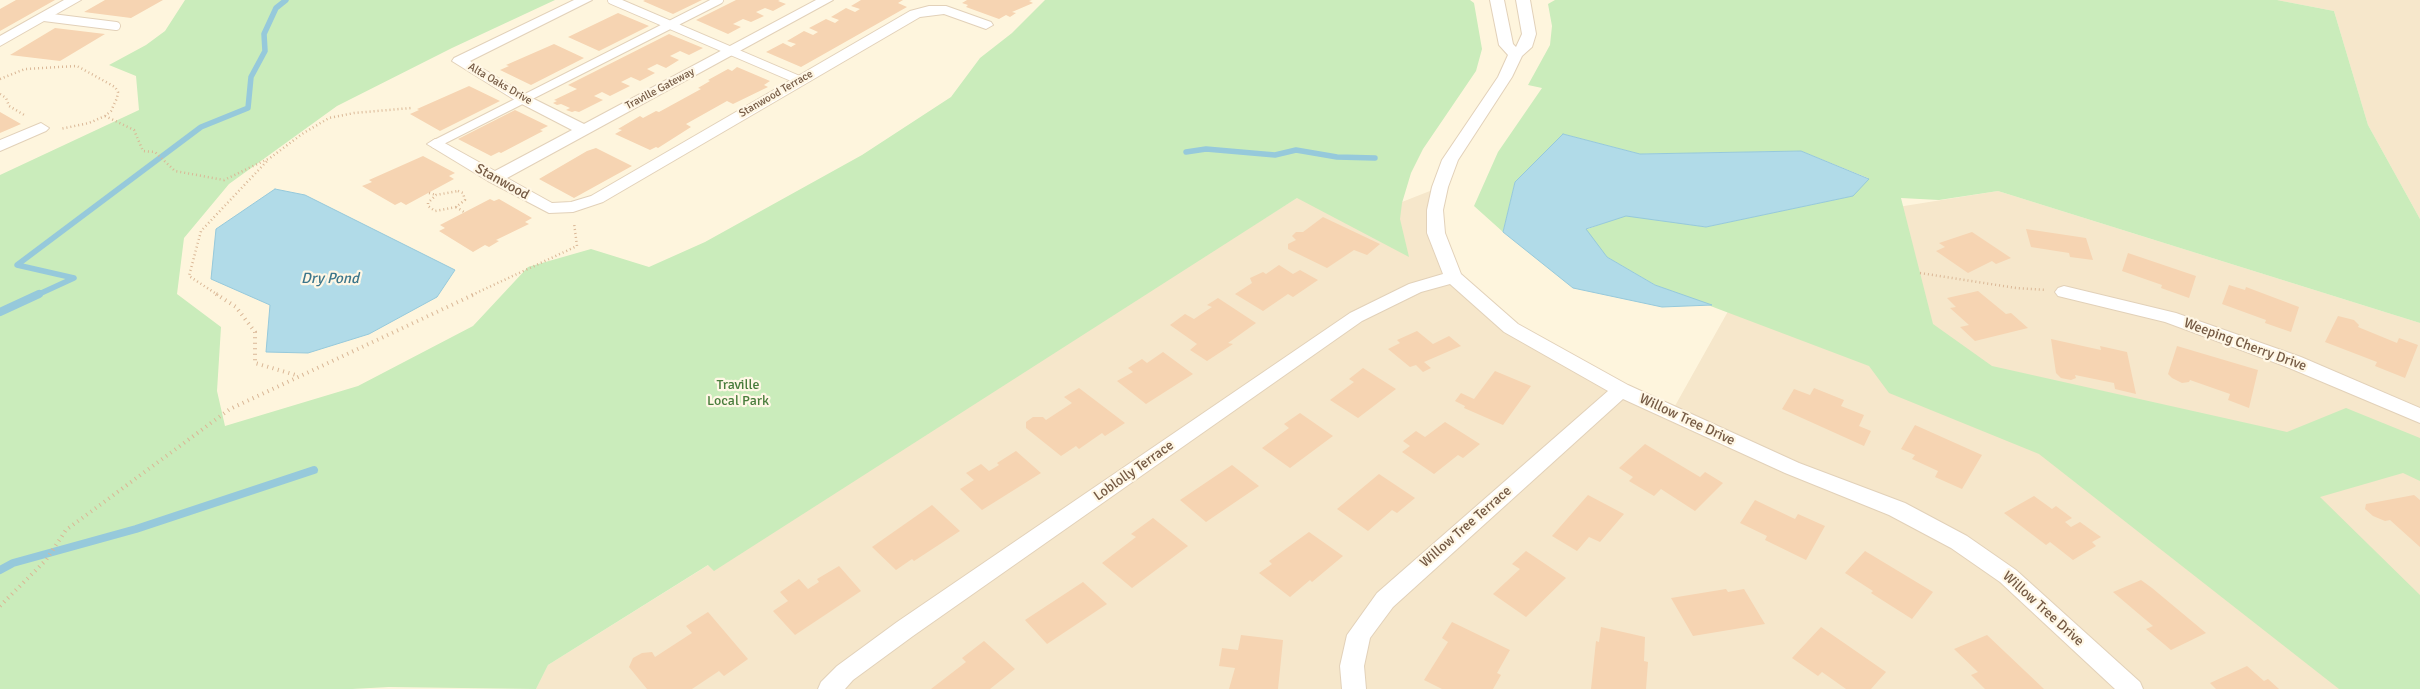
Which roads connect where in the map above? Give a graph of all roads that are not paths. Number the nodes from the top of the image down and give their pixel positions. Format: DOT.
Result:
graph roads {
  1 [pos="74,0"];
  2 [pos="585,0"];
  3 [pos="612,0"];
  4 [pos="719,0"];
  5 [pos="826,0"];
  6 [pos="1497,0"];
  7 [pos="1523,0"];
  8 [pos="44,17"];
  9 [pos="670,25"];
  10 [pos="986,25"];
  11 [pos="116,26"];
  12 [pos="0,42"];
  13 [pos="731,51"];
  14 [pos="1516,54"];
  15 [pos="799,80"];
  16 [pos="523,99"];
  17 [pos="43,126"];
  18 [pos="584,130"];
  19 [pos="434,144"];
  20 [pos="0,146"];
  21 [pos="494,178"];
  22 [pos="573,207"];
  23 [pos="1453,277"];
  24 [pos="2064,292"];
  25 [pos="1621,390"];
  26 [pos="2420,416"];
  27 [pos="830,689"];
  28 [pos="1354,689"];
  29 [pos="2131,689"];
  1 -- 8 [label="street"];
  2 -- 16 [label="street, Alta Oaks Drive"];
  3 -- 9 [label="lane"];
  4 -- 9 [label="lane"];
  5 -- 13 [label="street, Traville Gateway"];
  6 -- 14 [label="street"];
  7 -- 14 [label="street, Willow Tree Drive"];
  8 -- 11 [label="lane"];
  8 -- 12 [label="street"];
  9 -- 13 [label="lane"];
  9 -- 16 [label="lane"];
  10 -- 15 [label="street, Stanwood Terrace"];
  13 -- 15 [label="lane"];
  13 -- 18 [label="street, Traville Gateway"];
  14 -- 23 [label="street, Willow Tree Drive"];
  15 -- 22 [label="street, Stanwood Terrace"];
  16 -- 18 [label="street, Alta Oaks Drive"];
  16 -- 19 [label="lane"];
  17 -- 20 [label="street"];
  18 -- 21 [label="street, Traville Gateway"];
  19 -- 21 [label="street, Stanwood"];
  21 -- 22 [label="street, Stanwood"];
  23 -- 25 [label="street, Willow Tree Drive"];
  23 -- 27 [label="street, Loblolly Terrace"];
  24 -- 26 [label="street, Weeping Cherry Drive"];
  25 -- 28 [label="street, Willow Tree Terrace"];
  25 -- 29 [label="street, Willow Tree Drive"];
}
